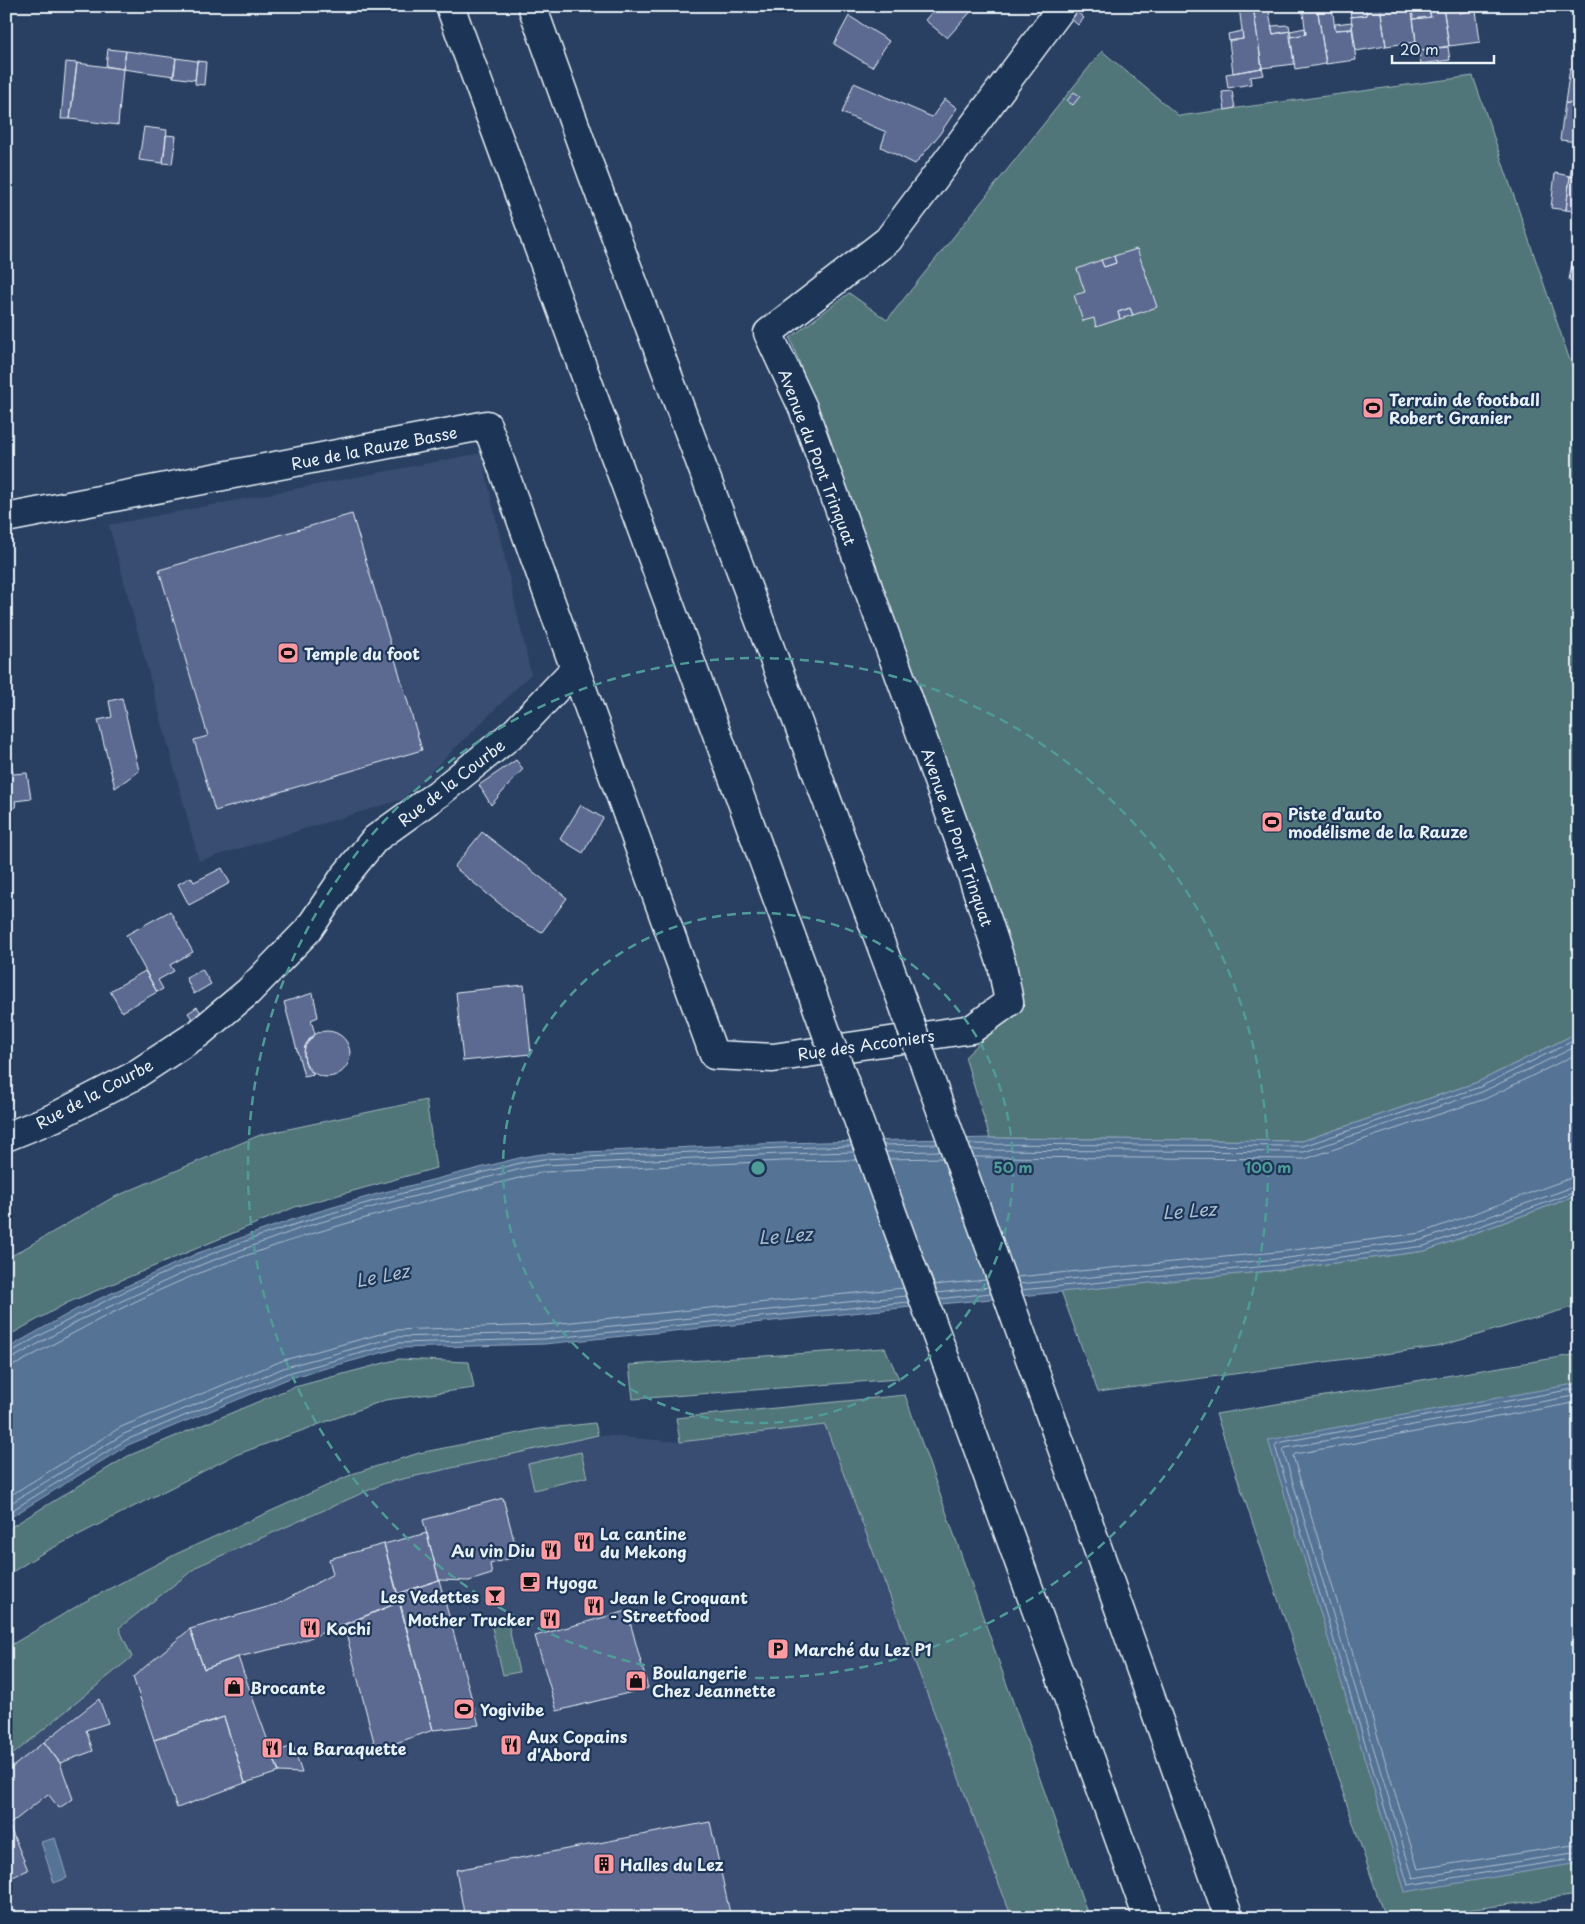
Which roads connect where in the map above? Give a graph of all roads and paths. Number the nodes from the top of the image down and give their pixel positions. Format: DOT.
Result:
graph roads {
  1 [pos="450,6"];
  2 [pos="532,6"];
  3 [pos="1063,6"];
  4 [pos="6,518"];
  5 [pos="575,669"];
  6 [pos="1009,1002"];
  7 [pos="6,1137"];
  8 [pos="1148,1918"];
  9 [pos="1229,1918"];
  1 -- 8 [label="main road, bridge"];
  2 -- 9 [label="main road, bridge"];
  3 -- 6 [label="main road, Avenue du Pont Trinquat"];
  4 -- 5 [label="main road, Rue de la Rauze Basse"];
  5 -- 6 [label="main road, Rue des Acconiers"];
  5 -- 7 [label="main road, Rue de la Courbe"];
}
